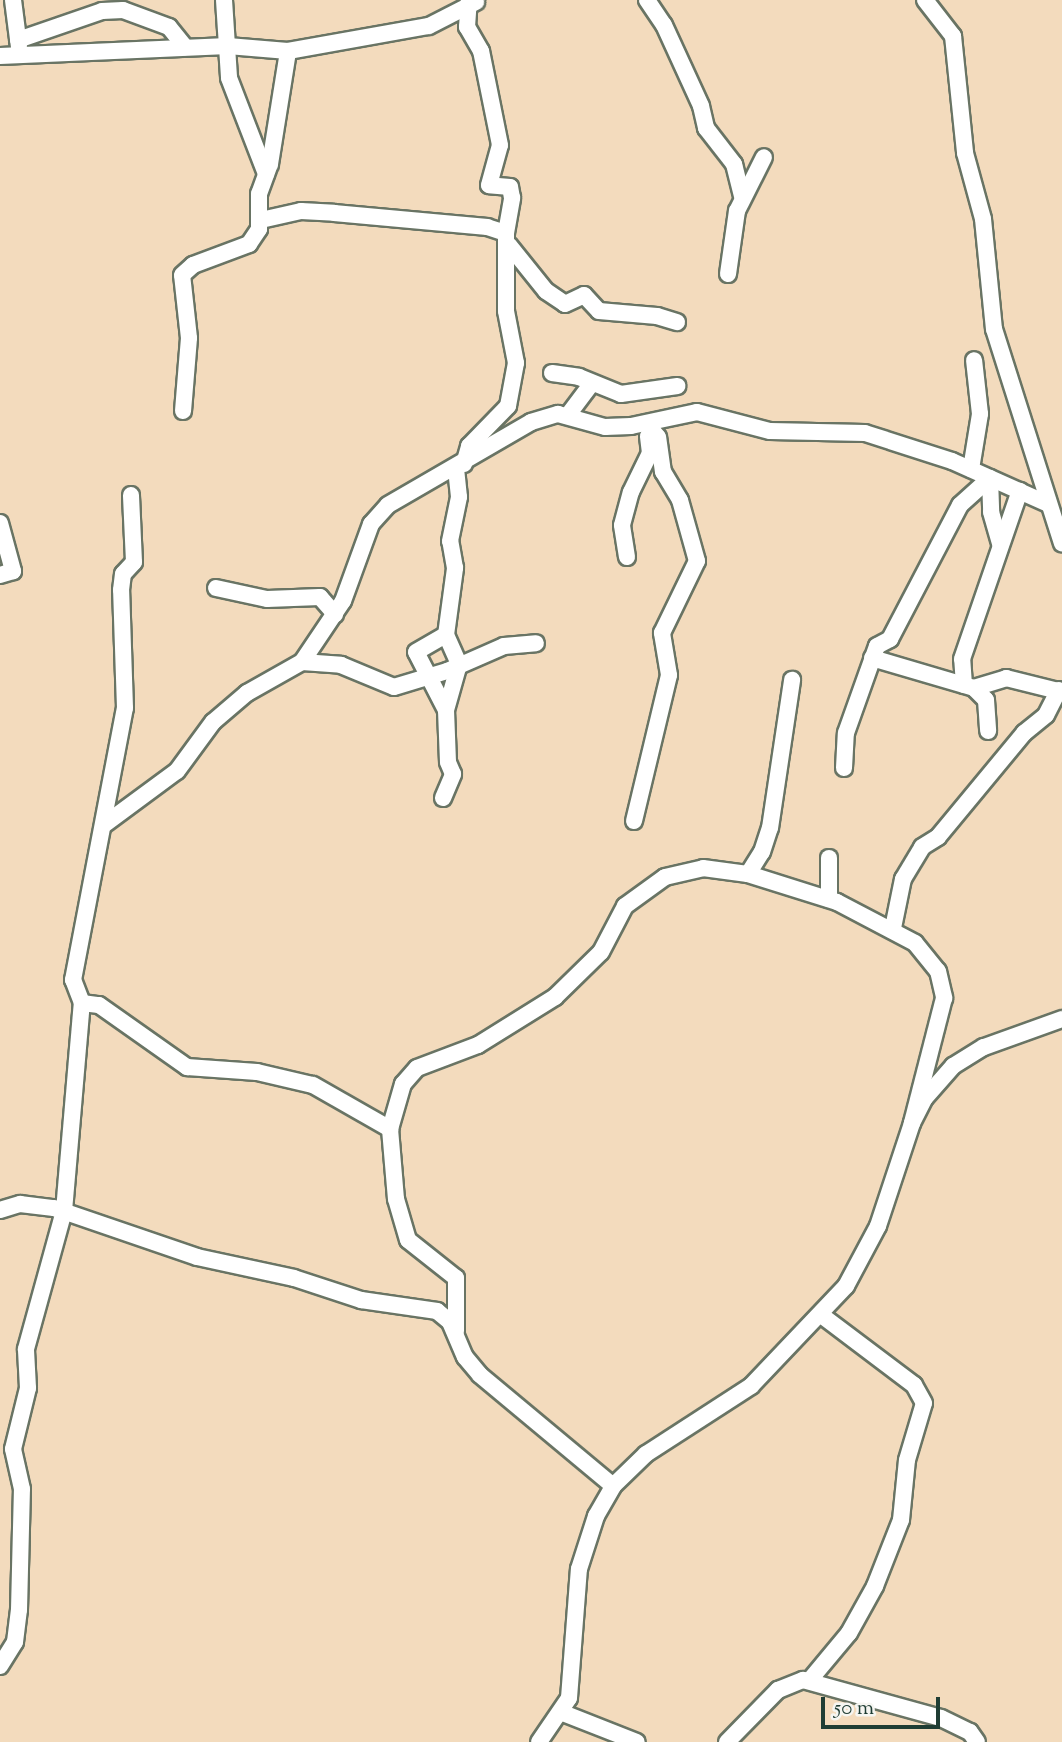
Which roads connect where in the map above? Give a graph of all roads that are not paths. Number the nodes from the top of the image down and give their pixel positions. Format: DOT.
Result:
graph roads {
  1 [pos="13,0"];
  2 [pos="224,0"];
  3 [pos="647,0"];
  4 [pos="666,0"];
  5 [pos="925,0"];
  6 [pos="473,2"];
  7 [pos="659,19"];
  8 [pos="19,46"];
  9 [pos="228,46"];
  10 [pos="185,47"];
  11 [pos="288,51"];
  12 [pos="0,56"];
  13 [pos="764,157"];
  14 [pos="266,174"];
  15 [pos="742,196"];
  16 [pos="261,220"];
  17 [pos="507,239"];
  18 [pos="728,274"];
  19 [pos="677,322"];
  20 [pos="974,360"];
  21 [pos="552,373"];
  22 [pos="592,383"];
  23 [pos="677,386"];
  24 [pos="183,411"];
  25 [pos="568,415"];
  26 [pos="646,423"];
  27 [pos="460,466"];
  28 [pos="971,469"];
  29 [pos="990,478"];
  30 [pos="1020,491"];
  31 [pos="131,495"];
  32 [pos="1046,503"];
  33 [pos="0,523"];
  34 [pos="1000,544"];
  35 [pos="1062,544"];
  36 [pos="627,557"];
  37 [pos="0,575"];
  38 [pos="216,588"];
  39 [pos="335,614"];
  40 [pos="446,635"];
  41 [pos="536,643"];
  42 [pos="316,644"];
  43 [pos="872,658"];
  44 [pos="302,662"];
  45 [pos="320,662"];
  46 [pos="460,664"];
  47 [pos="427,677"];
  48 [pos="792,680"];
  49 [pos="969,686"];
  50 [pos="1060,691"];
  51 [pos="446,710"];
  52 [pos="988,731"];
  53 [pos="844,768"];
  54 [pos="443,798"];
  55 [pos="634,821"];
  56 [pos="105,824"];
  57 [pos="829,858"];
  58 [pos="748,874"];
  59 [pos="829,900"];
  60 [pos="892,928"];
  61 [pos="82,1003"];
  62 [pos="1062,1019"];
  63 [pos="912,1123"];
  64 [pos="390,1129"];
  65 [pos="0,1210"];
  66 [pos="64,1211"];
  67 [pos="821,1315"];
  68 [pos="456,1331"];
  69 [pos="613,1486"];
  70 [pos="0,1666"];
  71 [pos="809,1681"];
  72 [pos="563,1713"];
  73 [pos="539,1742"];
  74 [pos="637,1742"];
  75 [pos="727,1742"];
  76 [pos="977,1742"];
  1 -- 8 [label="street"];
  2 -- 9 [label="street"];
  3 -- 7 [label="street"];
  4 -- 7 [label="street"];
  5 -- 32 [label="street"];
  6 -- 11 [label="street"];
  6 -- 17 [label="street"];
  7 -- 15 [label="street"];
  8 -- 10 [label="street"];
  8 -- 10 [label="street"];
  8 -- 12 [label="street"];
  9 -- 10 [label="street"];
  9 -- 11 [label="street"];
  9 -- 14 [label="street"];
  11 -- 14 [label="street"];
  13 -- 15 [label="street"];
  14 -- 16 [label="street"];
  15 -- 18 [label="street"];
  16 -- 17 [label="street"];
  16 -- 24 [label="street"];
  17 -- 19 [label="street"];
  17 -- 27 [label="street"];
  20 -- 28 [label="street"];
  21 -- 22 [label="street"];
  22 -- 23 [label="street"];
  22 -- 25 [label="street"];
  25 -- 26 [label="street"];
  25 -- 27 [label="street"];
  26 -- 28 [label="street"];
  26 -- 36 [label="street"];
  26 -- 55 [label="street"];
  27 -- 39 [label="street"];
  27 -- 40 [label="street"];
  28 -- 29 [label="street"];
  29 -- 30 [label="street"];
  29 -- 34 [label="street"];
  29 -- 43 [label="street"];
  30 -- 32 [label="street"];
  30 -- 34 [label="street"];
  31 -- 56 [label="street"];
  32 -- 35 [label="street"];
  33 -- 37 [label="street"];
  34 -- 49 [label="street"];
  38 -- 39 [label="street"];
  39 -- 42 [label="street"];
  40 -- 46 [label="street"];
  40 -- 47 [label="street"];
  41 -- 46 [label="street"];
  42 -- 44 [label="street"];
  42 -- 45 [label="street"];
  43 -- 49 [label="street"];
  43 -- 53 [label="street"];
  44 -- 45 [label="street"];
  44 -- 56 [label="street"];
  45 -- 47 [label="street"];
  46 -- 47 [label="street"];
  46 -- 51 [label="street"];
  47 -- 51 [label="street"];
  48 -- 58 [label="street"];
  49 -- 50 [label="street"];
  49 -- 52 [label="street"];
  50 -- 60 [label="street"];
  51 -- 54 [label="street"];
  56 -- 61 [label="street"];
  57 -- 59 [label="street"];
  58 -- 59 [label="street"];
  58 -- 64 [label="street"];
  59 -- 60 [label="street"];
  60 -- 63 [label="street"];
  61 -- 64 [label="street"];
  61 -- 66 [label="street"];
  62 -- 63 [label="street"];
  63 -- 67 [label="street"];
  64 -- 68 [label="street"];
  65 -- 66 [label="street"];
  66 -- 68 [label="street"];
  66 -- 70 [label="street"];
  67 -- 69 [label="street"];
  67 -- 71 [label="street"];
  68 -- 69 [label="street"];
  69 -- 72 [label="street"];
  71 -- 75 [label="street"];
  71 -- 76 [label="street"];
  72 -- 73 [label="street"];
  72 -- 74 [label="street"];
}
